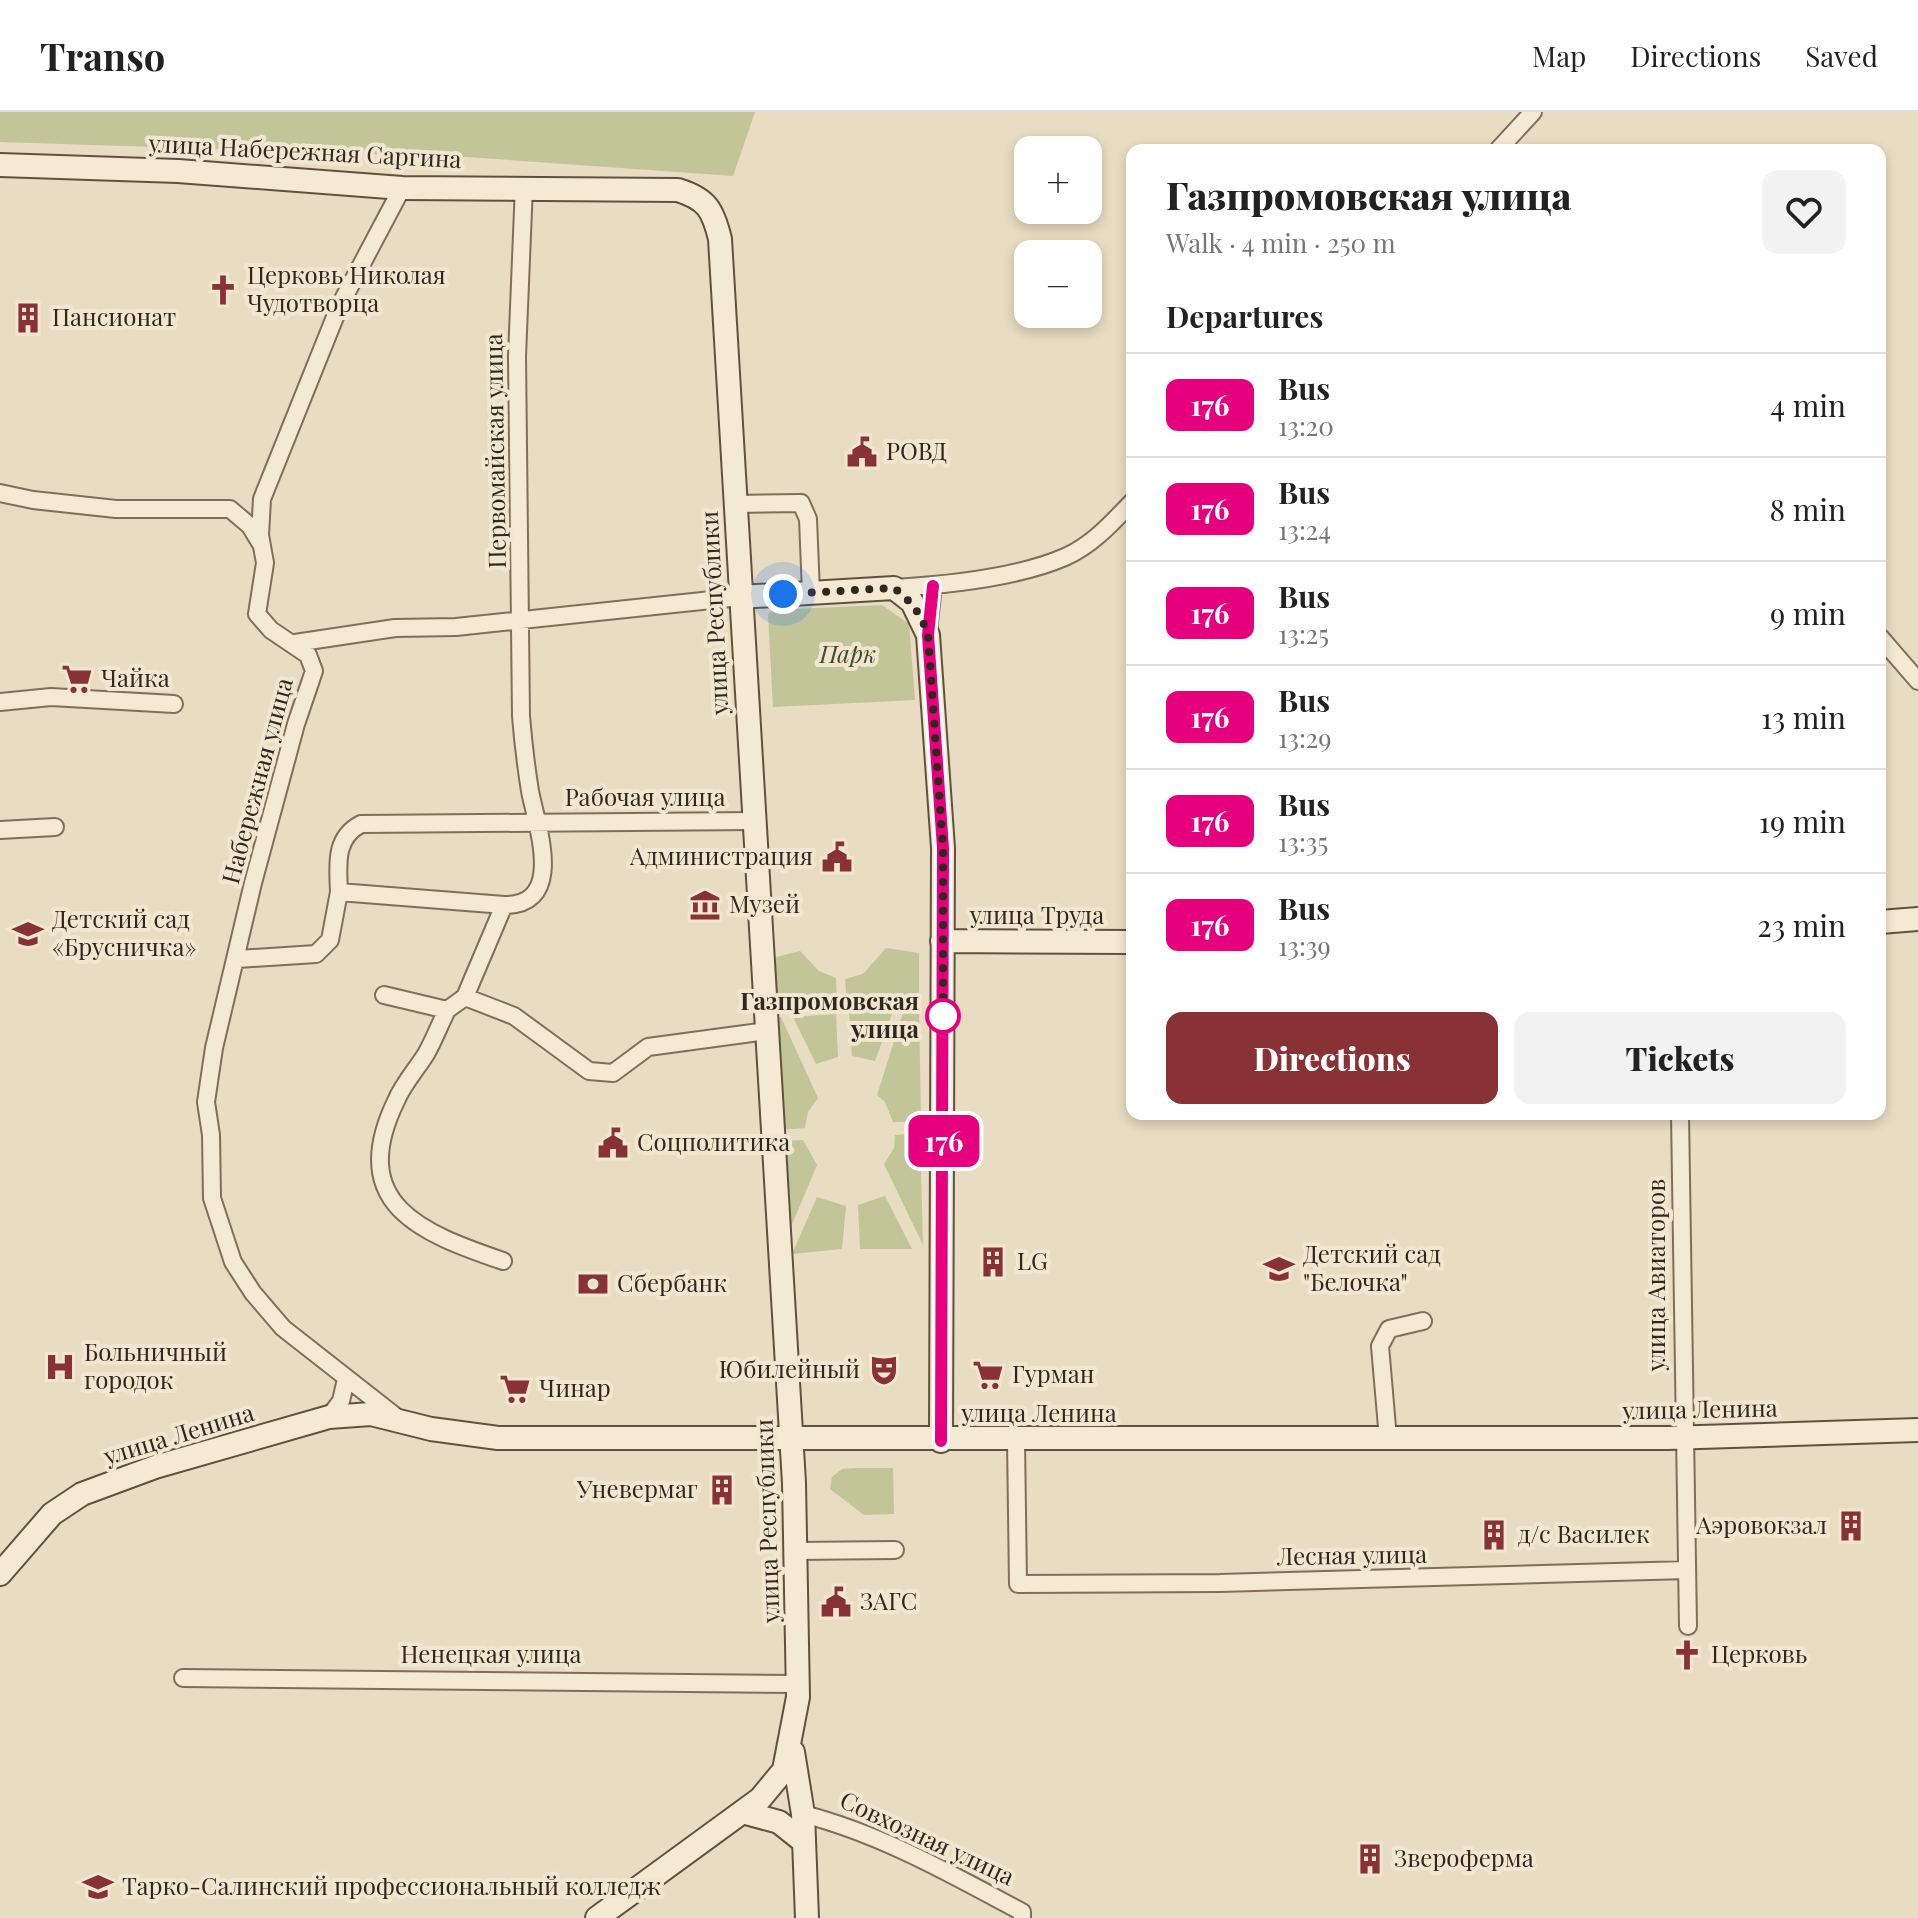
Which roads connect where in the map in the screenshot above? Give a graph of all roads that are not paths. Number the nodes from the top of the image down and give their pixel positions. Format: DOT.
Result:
graph roads {
  1 [pos="1533,112"];
  2 [pos="1504,144"];
  3 [pos="0,165"];
  4 [pos="524,186"];
  5 [pos="402,188"];
  6 [pos="701,198"];
  7 [pos="0,493"];
  8 [pos="262,499"];
  9 [pos="735,504"];
  10 [pos="1126,508"];
  11 [pos="230,509"];
  12 [pos="262,545"];
  13 [pos="933,586"];
  14 [pos="894,588"];
  15 [pos="811,593"];
  16 [pos="740,597"];
  17 [pos="522,619"];
  18 [pos="928,635"];
  19 [pos="295,643"];
  20 [pos="1886,644"];
  21 [pos="1918,681"];
  22 [pos="0,702"];
  23 [pos="174,704"];
  24 [pos="754,821"];
  25 [pos="535,823"];
  26 [pos="55,827"];
  27 [pos="0,830"];
  28 [pos="339,892"];
  29 [pos="504,905"];
  30 [pos="1918,919"];
  31 [pos="1886,922"];
  32 [pos="942,941"];
  33 [pos="1126,942"];
  34 [pos="238,959"];
  35 [pos="384,995"];
  36 [pos="465,997"];
  37 [pos="447,1010"];
  38 [pos="767,1031"];
  39 [pos="1680,1120"];
  40 [pos="503,1261"];
  41 [pos="1423,1321"];
  42 [pos="346,1379"];
  43 [pos="329,1417"];
  44 [pos="405,1420"];
  45 [pos="1918,1430"];
  46 [pos="1682,1436"];
  47 [pos="1388,1439"];
  48 [pos="792,1440"];
  49 [pos="1016,1440"];
  50 [pos="941,1441"];
  51 [pos="895,1550"];
  52 [pos="795,1551"];
  53 [pos="1687,1570"];
  54 [pos="0,1574"];
  55 [pos="1688,1626"];
  56 [pos="183,1678"];
  57 [pos="798,1684"];
  58 [pos="791,1739"];
  59 [pos="742,1812"];
  60 [pos="803,1814"];
  61 [pos="804,1842"];
  62 [pos="597,1918"];
  63 [pos="807,1918"];
  64 [pos="1022,1918"];
  1 -- 2 [label="street"];
  3 -- 5 [label="street, улица Набережная Саргина"];
  4 -- 5 [label="street, улица Набережная Саргина"];
  4 -- 6 [label="street, улица Набережная Саргина"];
  4 -- 17 [label="street, Первомайская улица"];
  5 -- 8 [label="street, Набережная улица"];
  6 -- 9 [label="street, улица Республики"];
  7 -- 11 [label="street"];
  8 -- 11 [label="street"];
  8 -- 12 [label="street, Набережная улица"];
  9 -- 15 [label="street"];
  9 -- 16 [label="street, улица Республики"];
  10 -- 13 [label="street"];
  11 -- 12 [label="street"];
  12 -- 19 [label="street, Набережная улица"];
  13 -- 14 [label="street"];
  13 -- 18 [label="street"];
  14 -- 15 [label="street"];
  14 -- 18 [label="street"];
  15 -- 16 [label="street"];
  16 -- 17 [label="street"];
  16 -- 24 [label="street, улица Республики"];
  17 -- 19 [label="street"];
  17 -- 25 [label="street, Первомайская улица"];
  18 -- 32 [label="street"];
  19 -- 34 [label="street, Набережная улица"];
  20 -- 21 [label="street"];
  22 -- 23 [label="street"];
  24 -- 25 [label="street, Рабочая улица"];
  24 -- 38 [label="street, улица Республики"];
  25 -- 28 [label="street, Рабочая улица"];
  25 -- 29 [label="street, Первомайская улица"];
  26 -- 27 [label="street"];
  28 -- 29 [label="street"];
  28 -- 34 [label="street, Рабочая улица"];
  29 -- 36 [label="street"];
  30 -- 31 [label="street"];
  32 -- 33 [label="street, улица Труда"];
  32 -- 50 [label="street"];
  34 -- 42 [label="street, улица Ленина"];
  35 -- 37 [label="street"];
  36 -- 37 [label="street"];
  36 -- 38 [label="street"];
  37 -- 40 [label="street"];
  38 -- 48 [label="street, улица Республики"];
  39 -- 46 [label="street, улица Авиаторов"];
  41 -- 47 [label="street"];
  42 -- 43 [label="street"];
  42 -- 44 [label="street, улица Ленина"];
  43 -- 44 [label="street, улица Ленина"];
  43 -- 54 [label="street, улица Ленина"];
  44 -- 48 [label="street, улица Ленина"];
  45 -- 46 [label="street, улица Ленина"];
  46 -- 47 [label="street, улица Ленина"];
  46 -- 53 [label="street, улица Авиаторов"];
  47 -- 49 [label="street, улица Ленина"];
  48 -- 50 [label="street, улица Ленина"];
  48 -- 52 [label="street, улица Республики"];
  49 -- 50 [label="street, улица Ленина"];
  49 -- 53 [label="street, Лесная улица"];
  51 -- 52 [label="street"];
  52 -- 57 [label="street, улица Республики"];
  53 -- 55 [label="street, улица Авиаторов"];
  56 -- 57 [label="street, Ненецкая улица"];
  57 -- 58 [label="street, улица Республики"];
  58 -- 59 [label="street, улица Республики"];
  58 -- 60 [label="street, Совхозная улица"];
  59 -- 61 [label="street"];
  59 -- 62 [label="street, улица Республики"];
  60 -- 61 [label="street, Совхозная улица"];
  60 -- 64 [label="street, Совхозная улица"];
  61 -- 63 [label="street, Совхозная улица"];
}
